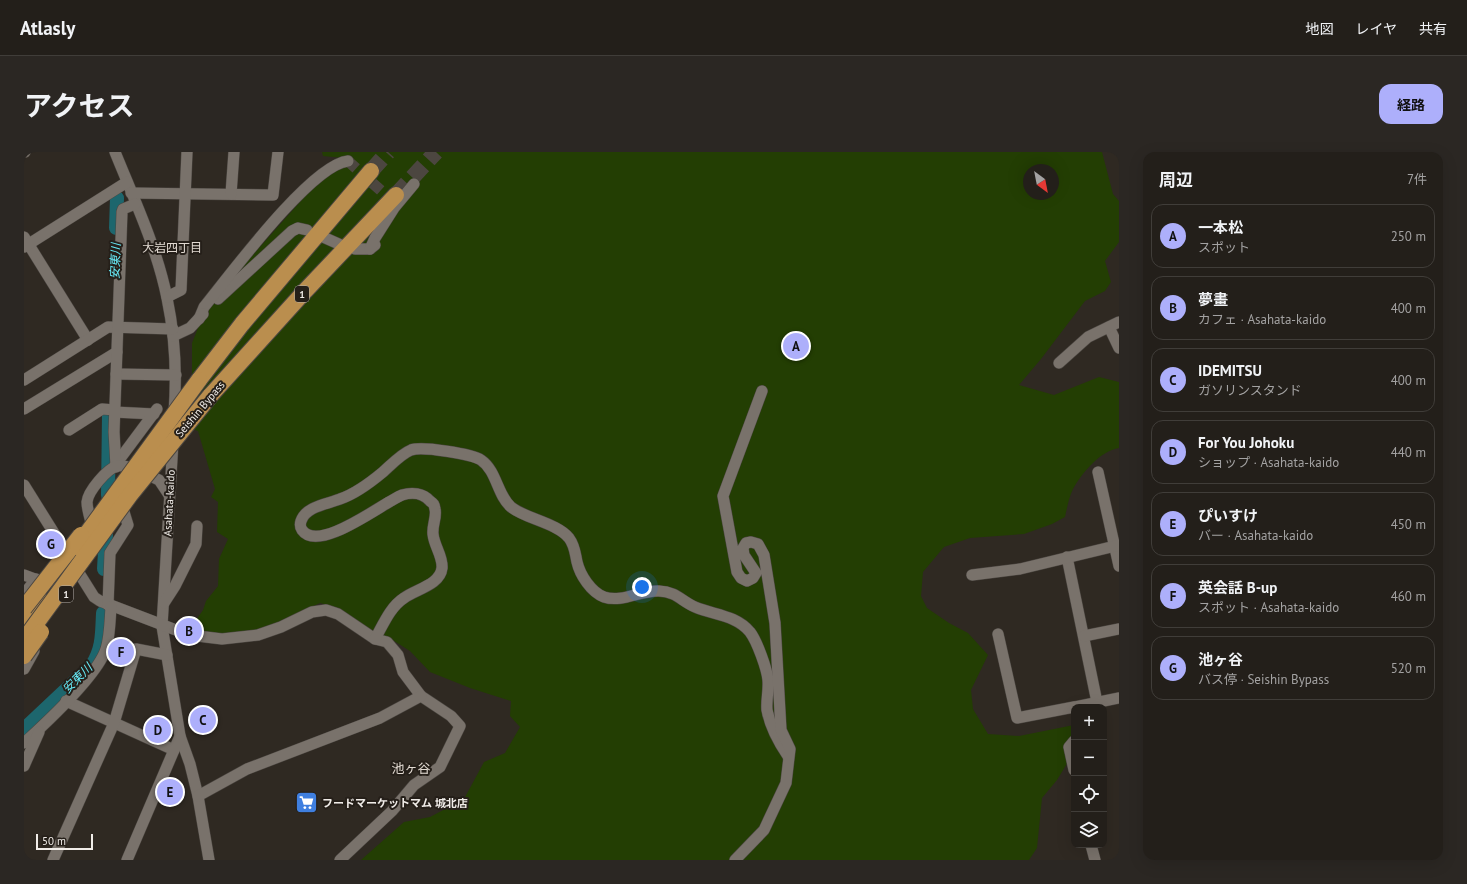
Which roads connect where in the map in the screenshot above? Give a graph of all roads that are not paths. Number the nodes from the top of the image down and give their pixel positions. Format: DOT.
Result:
graph roads {
  1 [pos="115,152"];
  2 [pos="187,152"];
  3 [pos="234,152"];
  4 [pos="278,152"];
  5 [pos="348,161"];
  6 [pos="370,171"];
  7 [pos="414,184"];
  8 [pos="129,187"];
  9 [pos="185,193"];
  10 [pos="231,194"];
  11 [pos="398,201"];
  12 [pos="135,204"];
  13 [pos="307,230"];
  14 [pos="323,237"];
  15 [pos="26,243"];
  16 [pos="341,244"];
  17 [pos="355,249"];
  18 [pos="370,249"];
  19 [pos="167,297"];
  20 [pos="199,319"];
  21 [pos="1119,322"];
  22 [pos="118,327"];
  23 [pos="1109,327"];
  24 [pos="173,332"];
  25 [pos="88,340"];
  26 [pos="1119,348"];
  27 [pos="117,352"];
  28 [pos="1059,363"];
  29 [pos="116,374"];
  30 [pos="176,375"];
  31 [pos="24,380"];
  32 [pos="762,391"];
  33 [pos="24,409"];
  34 [pos="114,411"];
  35 [pos="69,430"];
  36 [pos="173,443"];
  37 [pos="115,466"];
  38 [pos="136,470"];
  39 [pos="1098,472"];
  40 [pos="24,485"];
  41 [pos="170,495"];
  42 [pos="103,512"];
  43 [pos="124,512"];
  44 [pos="197,526"];
  45 [pos="97,532"];
  46 [pos="1117,546"];
  47 [pos="1067,557"];
  48 [pos="73,563"];
  49 [pos="1119,566"];
  50 [pos="24,575"];
  51 [pos="972,575"];
  52 [pos="51,581"];
  53 [pos="24,594"];
  54 [pos="163,603"];
  55 [pos="109,606"];
  56 [pos="24,608"];
  57 [pos="41,619"];
  58 [pos="24,621"];
  59 [pos="162,626"];
  60 [pos="1119,629"];
  61 [pos="998,634"];
  62 [pos="1084,636"];
  63 [pos="375,639"];
  64 [pos="24,641"];
  65 [pos="167,655"];
  66 [pos="24,656"];
  67 [pos="24,669"];
  68 [pos="421,696"];
  69 [pos="1119,698"];
  70 [pos="66,701"];
  71 [pos="1099,704"];
  72 [pos="1102,704"];
  73 [pos="1071,708"];
  74 [pos="114,724"];
  75 [pos="41,728"];
  76 [pos="180,736"];
  77 [pos="24,743"];
  78 [pos="1071,745"];
  79 [pos="174,750"];
  80 [pos="788,756"];
  81 [pos="1071,756"];
  82 [pos="24,766"];
  83 [pos="198,796"];
  84 [pos="1092,848"];
  85 [pos="53,860"];
  86 [pos="127,860"];
  87 [pos="209,860"];
  88 [pos="340,860"];
  89 [pos="735,860"];
  90 [pos="1095,860"];
  1 -- 8 [label="street, Asahata-kaido"];
  2 -- 9 [label="street"];
  3 -- 10 [label="street"];
  4 -- 10 [label="street"];
  5 -- 20 [label="street"];
  6 -- 42 [label="highway, Seishin Bypass / 1, bridge"];
  7 -- 18 [label="street"];
  8 -- 9 [label="street"];
  8 -- 12 [label="street, Asahata-kaido"];
  8 -- 15 [label="street"];
  9 -- 10 [label="street"];
  9 -- 19 [label="street"];
  11 -- 18 [label="street"];
  11 -- 45 [label="highway, Seishin Bypass / 1, bridge"];
  12 -- 19 [label="street, Asahata-kaido"];
  12 -- 22 [label="street"];
  13 -- 20 [label="street"];
  14 -- 16 [label="street"];
  15 -- 25 [label="street"];
  17 -- 18 [label="street"];
  19 -- 24 [label="street, Asahata-kaido"];
  20 -- 24 [label="street"];
  21 -- 23 [label="street"];
  22 -- 24 [label="street"];
  22 -- 25 [label="street"];
  22 -- 27 [label="street"];
  23 -- 26 [label="street"];
  23 -- 28 [label="street"];
  24 -- 30 [label="street, Asahata-kaido"];
  25 -- 31 [label="street"];
  27 -- 29 [label="street"];
  27 -- 33 [label="street"];
  29 -- 30 [label="street"];
  29 -- 34 [label="street"];
  30 -- 36 [label="street, Asahata-kaido"];
  32 -- 80 [label="street"];
  34 -- 35 [label="street"];
  34 -- 37 [label="street"];
  34 -- 37 [label="street"];
  36 -- 38 [label="highway, 1"];
  36 -- 41 [label="street, Asahata-kaido"];
  37 -- 38 [label="street"];
  37 -- 45 [label="street"];
  38 -- 41 [label="street"];
  38 -- 45 [label="highway, 1"];
  39 -- 46 [label="street"];
  40 -- 48 [label="street"];
  41 -- 54 [label="street, Asahata-kaido"];
  42 -- 56 [label="highway, 1, bridge"];
  42 -- 58 [label="highway, Seishin Bypass / 1, bridge"];
  43 -- 55 [label="street"];
  44 -- 54 [label="street"];
  45 -- 48 [label="highway, 1"];
  45 -- 64 [label="highway, Seishin Bypass / 1, bridge"];
  45 -- 66 [label="highway, 1, bridge"];
  46 -- 47 [label="street"];
  46 -- 49 [label="street"];
  47 -- 51 [label="street"];
  47 -- 62 [label="street"];
  48 -- 52 [label="highway, 1"];
  48 -- 55 [label="street"];
  50 -- 52 [label="street"];
  52 -- 53 [label="street"];
  52 -- 57 [label="highway, 1"];
  52 -- 58 [label="highway, 1"];
  54 -- 59 [label="street, Asahata-kaido"];
  55 -- 59 [label="street"];
  55 -- 70 [label="street"];
  57 -- 64 [label="highway, 1"];
  57 -- 67 [label="street"];
  59 -- 63 [label="street"];
  59 -- 65 [label="street, Asahata-kaido"];
  60 -- 62 [label="street"];
  61 -- 73 [label="street"];
  62 -- 71 [label="street"];
  63 -- 68 [label="street"];
  63 -- 80 [label="street"];
  65 -- 74 [label="street"];
  65 -- 76 [label="street, Asahata-kaido"];
  68 -- 83 [label="street"];
  68 -- 88 [label="street"];
  69 -- 72 [label="street"];
  70 -- 74 [label="street"];
  70 -- 75 [label="street"];
  74 -- 79 [label="street"];
  74 -- 85 [label="street"];
  75 -- 77 [label="street"];
  75 -- 82 [label="street"];
  76 -- 79 [label="street"];
  76 -- 83 [label="street, Asahata-kaido"];
  78 -- 81 [label="street"];
  79 -- 86 [label="street"];
  80 -- 89 [label="street"];
  83 -- 87 [label="street, Asahata-kaido"];
  84 -- 90 [label="street"];
}
